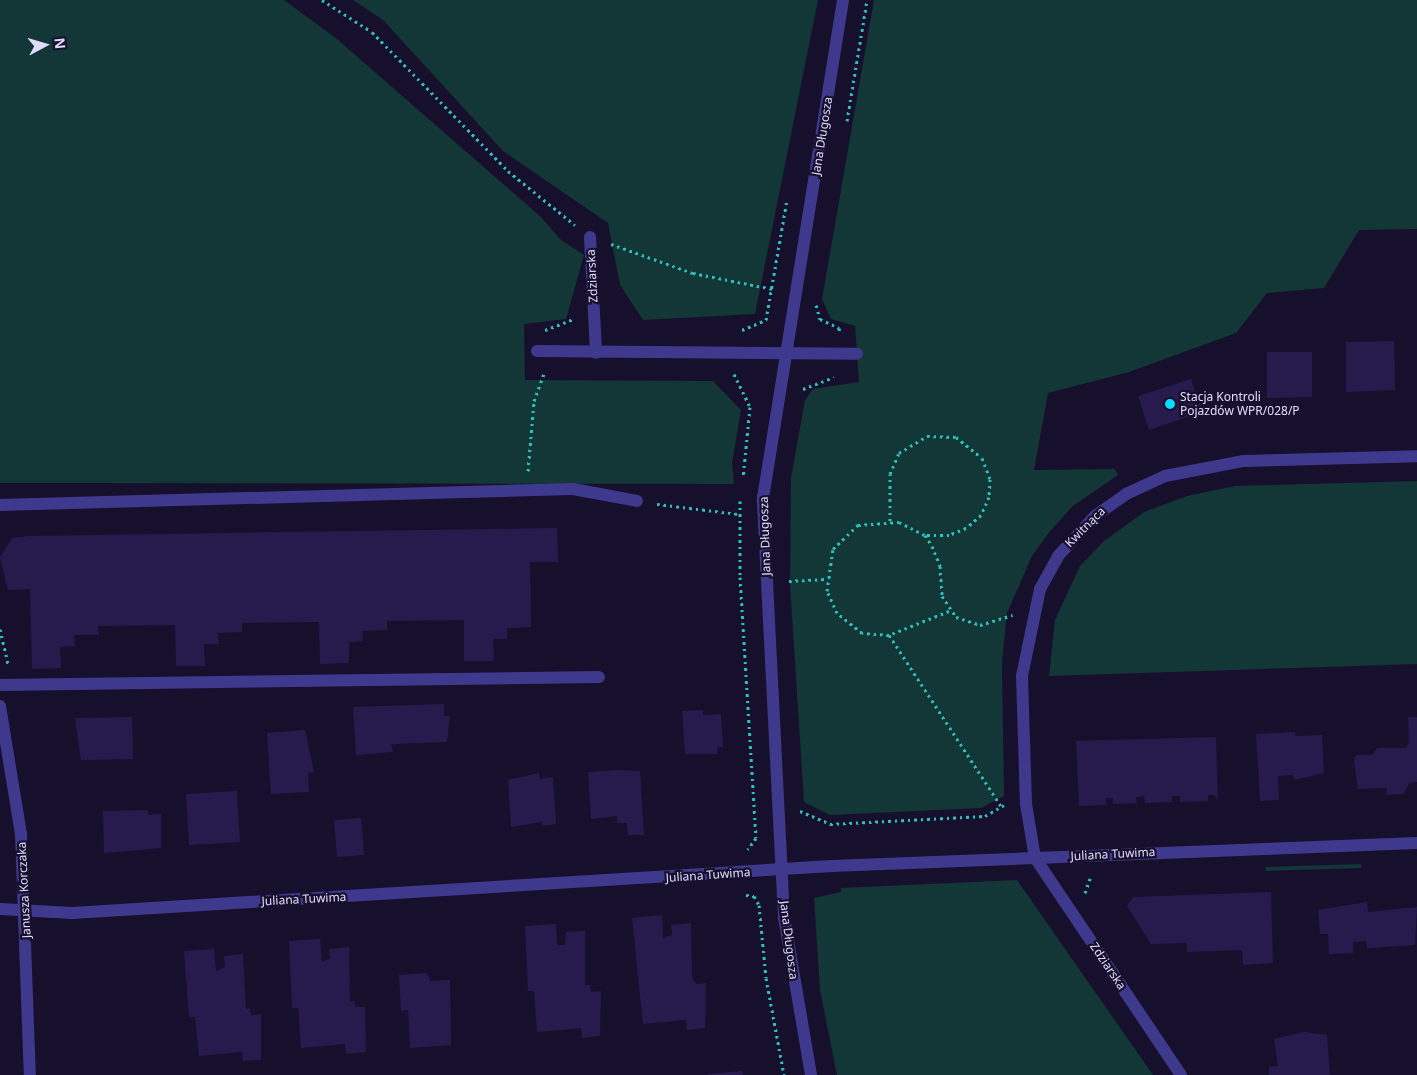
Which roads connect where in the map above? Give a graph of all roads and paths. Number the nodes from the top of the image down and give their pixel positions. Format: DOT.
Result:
graph roads {
  1 [pos="322,0"];
  2 [pos="843,0"];
  3 [pos="867,0"];
  4 [pos="847,124"];
  5 [pos="590,237"];
  6 [pos="772,288"];
  7 [pos="817,299"];
  8 [pos="537,351"];
  9 [pos="596,353"];
  10 [pos="787,354"];
  11 [pos="840,354"];
  12 [pos="857,354"];
  13 [pos="544,374"];
  14 [pos="798,396"];
  15 [pos="1417,456"];
  16 [pos="527,490"];
  17 [pos="637,501"];
  18 [pos="0,505"];
  19 [pos="739,514"];
  20 [pos="890,520"];
  21 [pos="925,535"];
  22 [pos="785,573"];
  23 [pos="826,580"];
  24 [pos="786,581"];
  25 [pos="786,589"];
  26 [pos="1015,608"];
  27 [pos="949,611"];
  28 [pos="1014,615"];
  29 [pos="1012,623"];
  30 [pos="889,635"];
  31 [pos="599,677"];
  32 [pos="0,685"];
  33 [pos="0,706"];
  34 [pos="800,802"];
  35 [pos="1010,805"];
  36 [pos="1001,806"];
  37 [pos="800,811"];
  38 [pos="792,812"];
  39 [pos="1417,843"];
  40 [pos="1088,856"];
  41 [pos="1035,858"];
  42 [pos="781,870"];
  43 [pos="739,895"];
  44 [pos="1085,898"];
  45 [pos="0,909"];
  46 [pos="25,910"];
  47 [pos="30,1075"];
  48 [pos="784,1075"];
  49 [pos="811,1075"];
  50 [pos="1181,1075"];
  1 -- 5 [label="path, Zdziarska"];
  2 -- 10 [label="street, Jana Długosza"];
  3 -- 4 [label="path"];
  5 -- 6 [label="path"];
  5 -- 9 [label="street, Zdziarska"];
  7 -- 11 [label="path"];
  8 -- 9 [label="street"];
  9 -- 10 [label="street"];
  10 -- 11 [label="street"];
  10 -- 42 [label="street, Jana Długosza"];
  11 -- 12 [label="street"];
  11 -- 14 [label="path"];
  13 -- 16 [label="path"];
  15 -- 41 [label="street, Kwitnąca"];
  16 -- 17 [label="street"];
  16 -- 18 [label="street"];
  17 -- 19 [label="path"];
  20 -- 21 [label="path"];
  20 -- 21 [label="path"];
  20 -- 23 [label="path"];
  21 -- 27 [label="path"];
  22 -- 24 [label="path"];
  23 -- 24 [label="path"];
  23 -- 30 [label="path"];
  24 -- 25 [label="path"];
  26 -- 28 [label="path"];
  27 -- 28 [label="path"];
  27 -- 30 [label="path"];
  28 -- 29 [label="path"];
  30 -- 36 [label="path"];
  31 -- 32 [label="street"];
  33 -- 46 [label="street, Janusza Korczaka"];
  34 -- 37 [label="path"];
  35 -- 36 [label="path"];
  36 -- 37 [label="path"];
  37 -- 38 [label="path"];
  39 -- 40 [label="street, Juliana Tuwima"];
  40 -- 41 [label="street, Juliana Tuwima"];
  40 -- 44 [label="path"];
  41 -- 42 [label="street, Juliana Tuwima"];
  41 -- 50 [label="street, Zdziarska"];
  42 -- 46 [label="street, Juliana Tuwima"];
  42 -- 49 [label="street, Jana Długosza"];
  43 -- 48 [label="path"];
  45 -- 46 [label="street, Juliana Tuwima"];
  46 -- 47 [label="street, Janusza Korczaka"];
}
